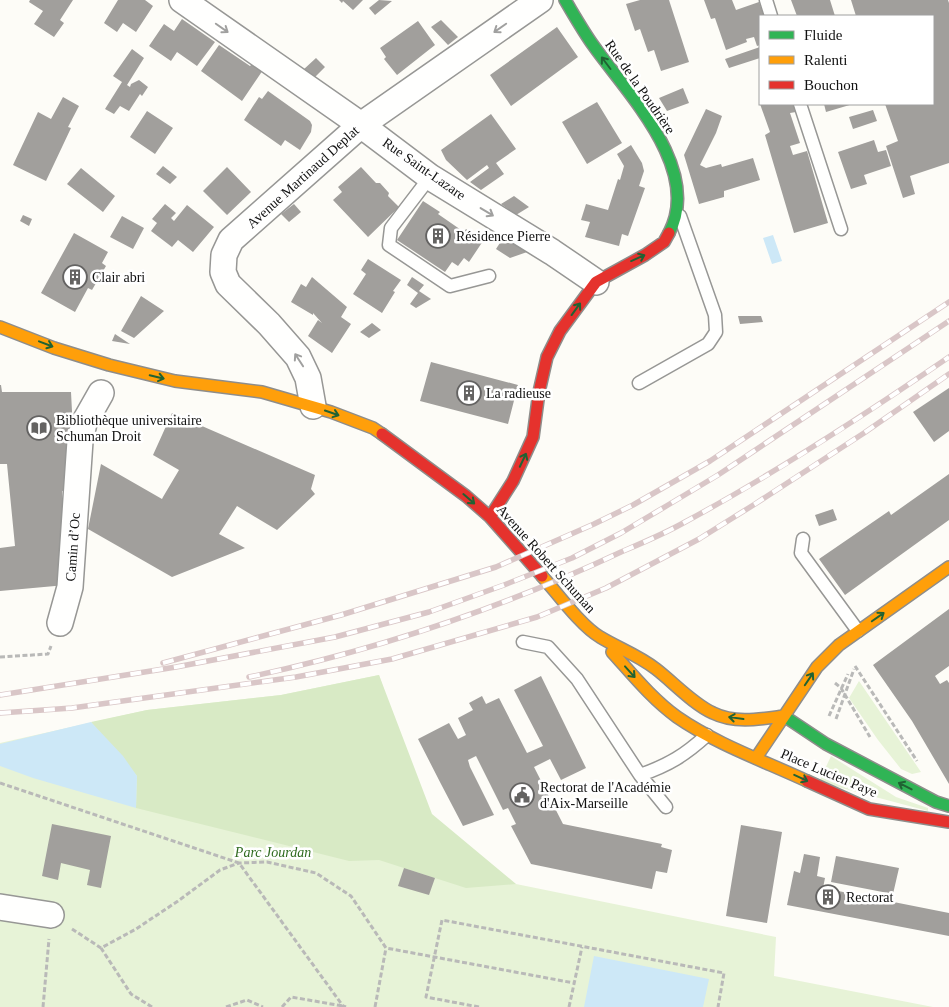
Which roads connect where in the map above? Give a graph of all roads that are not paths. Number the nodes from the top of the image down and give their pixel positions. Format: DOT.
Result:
graph roads {
  1 [pos="182,0"];
  2 [pos="540,0"];
  3 [pos="565,0"];
  4 [pos="766,0"];
  5 [pos="771,15"];
  6 [pos="800,105"];
  7 [pos="361,124"];
  8 [pos="430,177"];
  9 [pos="677,210"];
  10 [pos="840,229"];
  11 [pos="489,276"];
  12 [pos="596,282"];
  13 [pos="0,327"];
  14 [pos="640,383"];
  15 [pos="101,393"];
  16 [pos="313,406"];
  17 [pos="490,517"];
  18 [pos="803,538"];
  19 [pos="949,567"];
  20 [pos="60,623"];
  21 [pos="858,631"];
  22 [pos="598,636"];
  23 [pos="523,642"];
  24 [pos="784,716"];
  25 [pos="707,734"];
  26 [pos="756,758"];
  27 [pos="640,775"];
  28 [pos="666,806"];
  29 [pos="949,806"];
  30 [pos="949,822"];
  31 [pos="0,907"];
  32 [pos="51,915"];
  1 -- 7 [label="street, Rue Saint-Lazare, one-way"];
  2 -- 7 [label="street, Avenue Martinaud Deplat, one-way"];
  9 -- 3 [label="street, Rue de la Poudrière, one-way"];
  4 -- 5 [label="lane"];
  6 -- 10 [label="lane"];
  7 -- 8 [label="street, Rue Saint-Lazare"];
  16 -- 7 [label="street, Avenue Martinaud Deplat, one-way"];
  8 -- 11 [label="lane"];
  8 -- 12 [label="street, Rue Saint-Lazare, one-way"];
  12 -- 9 [label="street, Rue de la Poudrière, one-way"];
  9 -- 14 [label="lane"];
  17 -- 12 [label="street, Rue de la Poudrière, one-way"];
  13 -- 16 [label="street, Avenue Robert Schuman, one-way"];
  15 -- 20 [label="street, Camin d’Oc"];
  16 -- 17 [label="street, Avenue Robert Schuman, one-way"];
  17 -- 22 [label="street, Avenue Robert Schuman"];
  18 -- 21 [label="lane"];
  21 -- 19 [label="street, Place Lucien Paye, one-way"];
  24 -- 21 [label="street, Place Lucien Paye, one-way"];
  24 -- 22 [label="street, Avenue Robert Schuman, one-way"];
  22 -- 25 [label="street, Place Lucien Paye, one-way"];
  23 -- 27 [label="lane"];
  24 -- 26 [label="street, Place Lucien Paye"];
  29 -- 24 [label="street, Place Lucien Paye, one-way"];
  25 -- 26 [label="street, Place Lucien Paye"];
  25 -- 27 [label="lane"];
  26 -- 30 [label="street, Place Lucien Paye, one-way"];
  27 -- 28 [label="lane"];
  31 -- 32 [label="street"];
}
